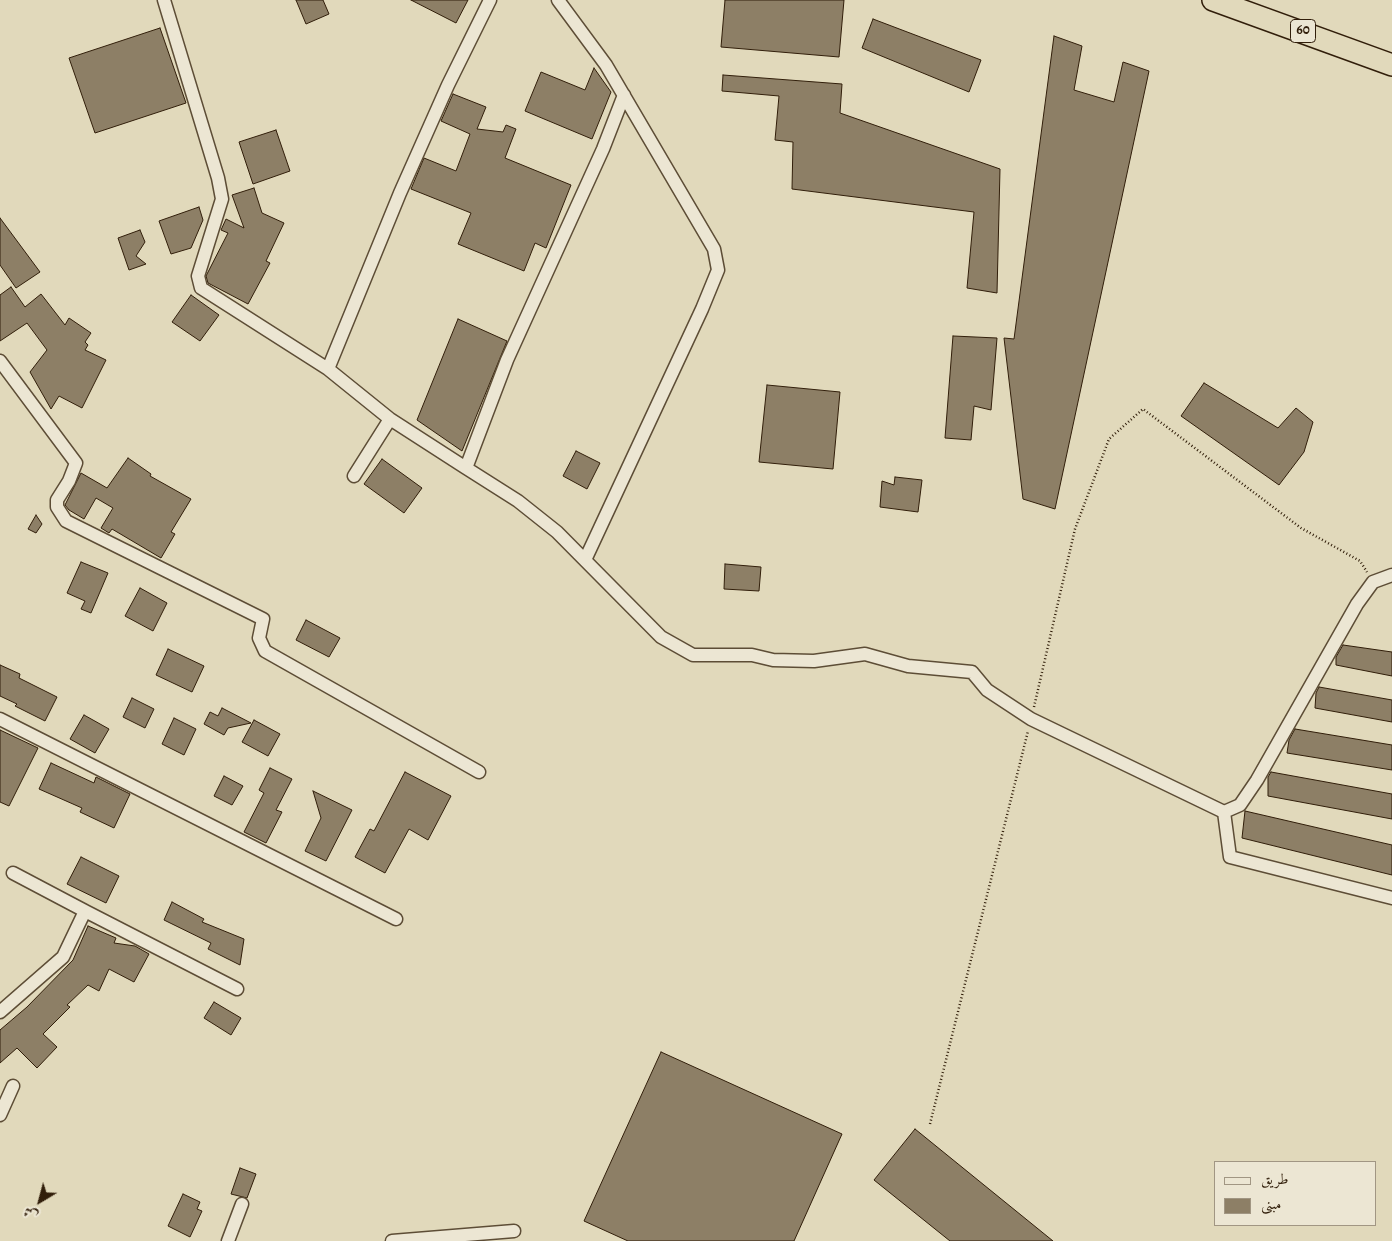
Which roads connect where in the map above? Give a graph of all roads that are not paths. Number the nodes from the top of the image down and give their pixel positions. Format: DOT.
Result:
graph roads {
  1 [pos="164,0"];
  2 [pos="490,0"];
  3 [pos="558,0"];
  4 [pos="1223,1"];
  5 [pos="1392,65"];
  6 [pos="624,96"];
  7 [pos="0,362"];
  8 [pos="328,369"];
  9 [pos="390,419"];
  10 [pos="466,468"];
  11 [pos="354,476"];
  12 [pos="585,560"];
  13 [pos="1392,576"];
  14 [pos="0,719"];
  15 [pos="479,772"];
  16 [pos="1224,812"];
  17 [pos="13,872"];
  18 [pos="1392,898"];
  19 [pos="85,911"];
  20 [pos="396,919"];
  21 [pos="236,989"];
  22 [pos="0,1012"];
  23 [pos="13,1086"];
  24 [pos="0,1115"];
  25 [pos="242,1204"];
  26 [pos="514,1232"];
  27 [pos="460,1238"];
  28 [pos="228,1241"];
  29 [pos="392,1241"];
  1 -- 8 [label="street"];
  2 -- 8 [label="street"];
  3 -- 6 [label="street"];
  4 -- 5 [label="highway, 60"];
  6 -- 10 [label="street"];
  6 -- 12 [label="street"];
  7 -- 15 [label="street"];
  8 -- 9 [label="street"];
  9 -- 10 [label="street"];
  9 -- 11 [label="street"];
  10 -- 12 [label="street"];
  12 -- 16 [label="street"];
  13 -- 16 [label="street"];
  14 -- 20 [label="street"];
  16 -- 18 [label="street"];
  17 -- 19 [label="street"];
  19 -- 21 [label="street"];
  19 -- 22 [label="street"];
  23 -- 24 [label="street"];
  25 -- 28 [label="street"];
  26 -- 27 [label="street"];
  27 -- 29 [label="street"];
}
